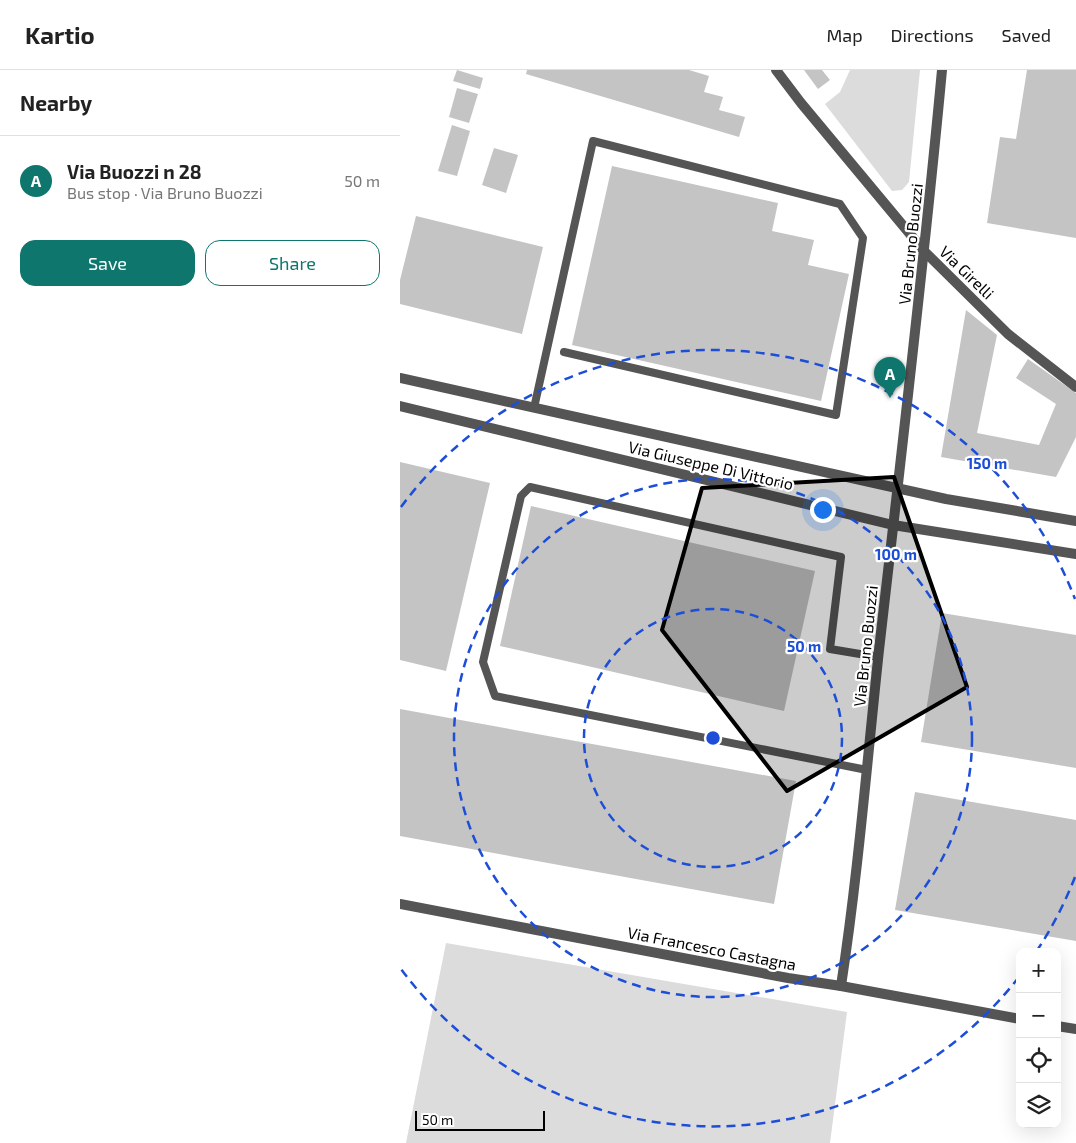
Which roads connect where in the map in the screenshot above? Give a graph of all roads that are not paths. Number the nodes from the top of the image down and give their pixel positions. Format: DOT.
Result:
graph roads {
  1 [pos="776,70"];
  2 [pos="942,70"];
  3 [pos="925,252"];
  4 [pos="564,352"];
  5 [pos="400,378"];
  6 [pos="1076,387"];
  7 [pos="400,406"];
  8 [pos="534,408"];
  9 [pos="898,488"];
  10 [pos="1076,521"];
  11 [pos="893,525"];
  12 [pos="1076,554"];
  13 [pos="878,658"];
  14 [pos="867,770"];
  15 [pos="400,904"];
  16 [pos="841,986"];
  17 [pos="1016,1018"];
  18 [pos="1061,1027"];
  19 [pos="1076,1029"];
  1 -- 3 [label="street, Via Girelli"];
  2 -- 3 [label="street, Via Bruno Buozzi"];
  3 -- 6 [label="street, Via Girelli"];
  3 -- 9 [label="street, Via Bruno Buozzi"];
  4 -- 8 [label="lane"];
  5 -- 8 [label="street, Via Giuseppe Di Vittorio"];
  7 -- 11 [label="street, Via Giuseppe Di Vittorio"];
  8 -- 9 [label="street, Via Giuseppe Di Vittorio"];
  9 -- 10 [label="street, Via Giuseppe Di Vittorio"];
  9 -- 11 [label="street, Via Bruno Buozzi"];
  11 -- 12 [label="street, Via Giuseppe Di Vittorio"];
  11 -- 13 [label="street, Via Bruno Buozzi"];
  13 -- 14 [label="street, Via Bruno Buozzi"];
  13 -- 14 [label="lane"];
  14 -- 16 [label="street, Via Bruno Buozzi"];
  15 -- 16 [label="street, Via Francesco Castagna"];
  16 -- 17 [label="street, Via Francesco Castagna"];
  18 -- 19 [label="street"];
}
